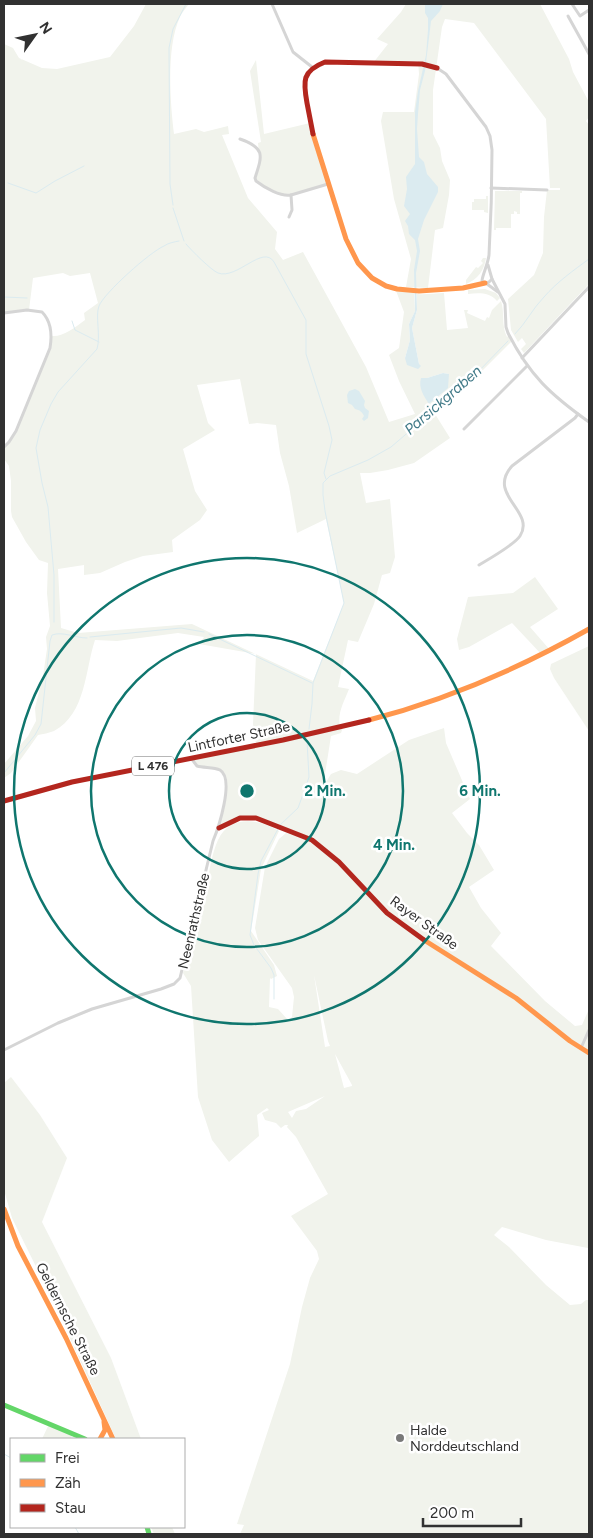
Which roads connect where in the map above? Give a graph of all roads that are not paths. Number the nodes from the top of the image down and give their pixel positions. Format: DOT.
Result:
graph roads {
  1 [pos="272,4"];
  2 [pos="572,4"];
  3 [pos="589,10"];
  4 [pos="568,16"];
  5 [pos="589,54"];
  6 [pos="312,67"];
  7 [pos="437,68"];
  8 [pos="240,139"];
  9 [pos="328,184"];
  10 [pos="491,188"];
  11 [pos="547,190"];
  12 [pos="292,195"];
  13 [pos="289,217"];
  14 [pos="488,265"];
  15 [pos="483,275"];
  16 [pos="491,276"];
  17 [pos="475,283"];
  18 [pos="486,283"];
  19 [pos="589,287"];
  20 [pos="502,296"];
  21 [pos="4,313"];
  22 [pos="522,358"];
  23 [pos="527,366"];
  24 [pos="578,414"];
  25 [pos="589,422"];
  26 [pos="464,429"];
  27 [pos="4,447"];
  28 [pos="479,565"];
  29 [pos="589,629"];
  30 [pos="191,758"];
  31 [pos="4,801"];
  32 [pos="219,828"];
  33 [pos="589,1030"];
  34 [pos="581,1049"];
  35 [pos="4,1050"];
  36 [pos="589,1053"];
  37 [pos="4,1209"];
  38 [pos="4,1405"];
  39 [pos="104,1418"];
  40 [pos="83,1438"];
  41 [pos="101,1438"];
  42 [pos="112,1438"];
  1 -- 6 [label="street"];
  2 -- 3 [label="street"];
  4 -- 5 [label="street"];
  6 -- 7 [label="street"];
  6 -- 9 [label="street"];
  7 -- 10 [label="street"];
  8 -- 12 [label="street"];
  9 -- 12 [label="street"];
  9 -- 17 [label="street"];
  10 -- 11 [label="street"];
  10 -- 14 [label="street"];
  12 -- 13 [label="street"];
  14 -- 15 [label="street"];
  14 -- 16 [label="street"];
  15 -- 16 [label="street"];
  15 -- 17 [label="street"];
  15 -- 18 [label="street"];
  16 -- 18 [label="street"];
  16 -- 20 [label="street"];
  17 -- 18 [label="street"];
  18 -- 20 [label="street"];
  19 -- 22 [label="street"];
  20 -- 22 [label="street"];
  21 -- 27 [label="street"];
  22 -- 23 [label="street"];
  23 -- 24 [label="street"];
  23 -- 26 [label="street"];
  24 -- 25 [label="street"];
  24 -- 28 [label="street"];
  29 -- 30 [label="street, Lintforter Straße / L 476"];
  30 -- 31 [label="street, Lintforter Straße / L 476"];
  30 -- 32 [label="street, Neenrathstraße"];
  32 -- 34 [label="street, Rayer Straße"];
  32 -- 35 [label="street, Neenrathstraße"];
  33 -- 34 [label="street"];
  34 -- 36 [label="street, Rayer Straße"];
  37 -- 39 [label="street, Geldernsche Straße"];
  38 -- 40 [label="street"];
  39 -- 41 [label="street"];
  39 -- 42 [label="street, Geldernsche Straße"];
}
